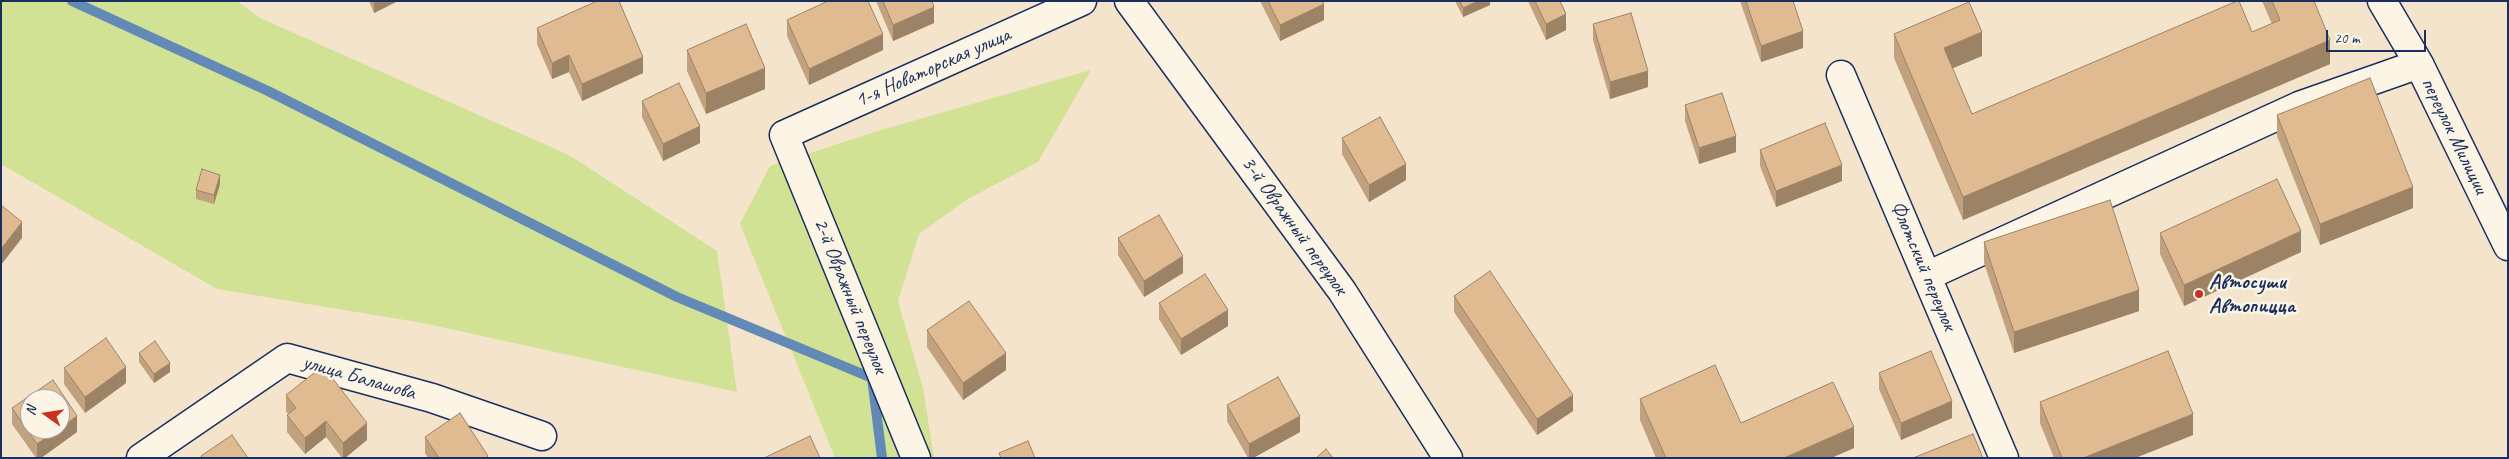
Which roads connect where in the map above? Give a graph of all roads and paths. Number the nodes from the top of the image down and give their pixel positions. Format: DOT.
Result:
graph roads {
  1 [pos="1082,1"];
  2 [pos="1130,1"];
  3 [pos="2382,1"];
  4 [pos="2419,64"];
  5 [pos="1841,74"];
  6 [pos="784,135"];
  7 [pos="2508,246"];
  8 [pos="1927,276"];
  9 [pos="542,436"];
  10 [pos="141,458"];
  11 [pos="916,458"];
  12 [pos="1448,458"];
  13 [pos="2004,458"];
  1 -- 6 [label="street, 1-я Новаторская улица"];
  2 -- 12 [label="street, 3-й Овражный переулок"];
  3 -- 4 [label="street, переулок Милиции"];
  4 -- 7 [label="street, переулок Милиции"];
  4 -- 8 [label="street"];
  5 -- 8 [label="street, Флотский переулок"];
  6 -- 11 [label="street, 2-й Овражный переулок"];
  8 -- 13 [label="street, Флотский переулок"];
  9 -- 10 [label="street, улица Балашова"];
}
